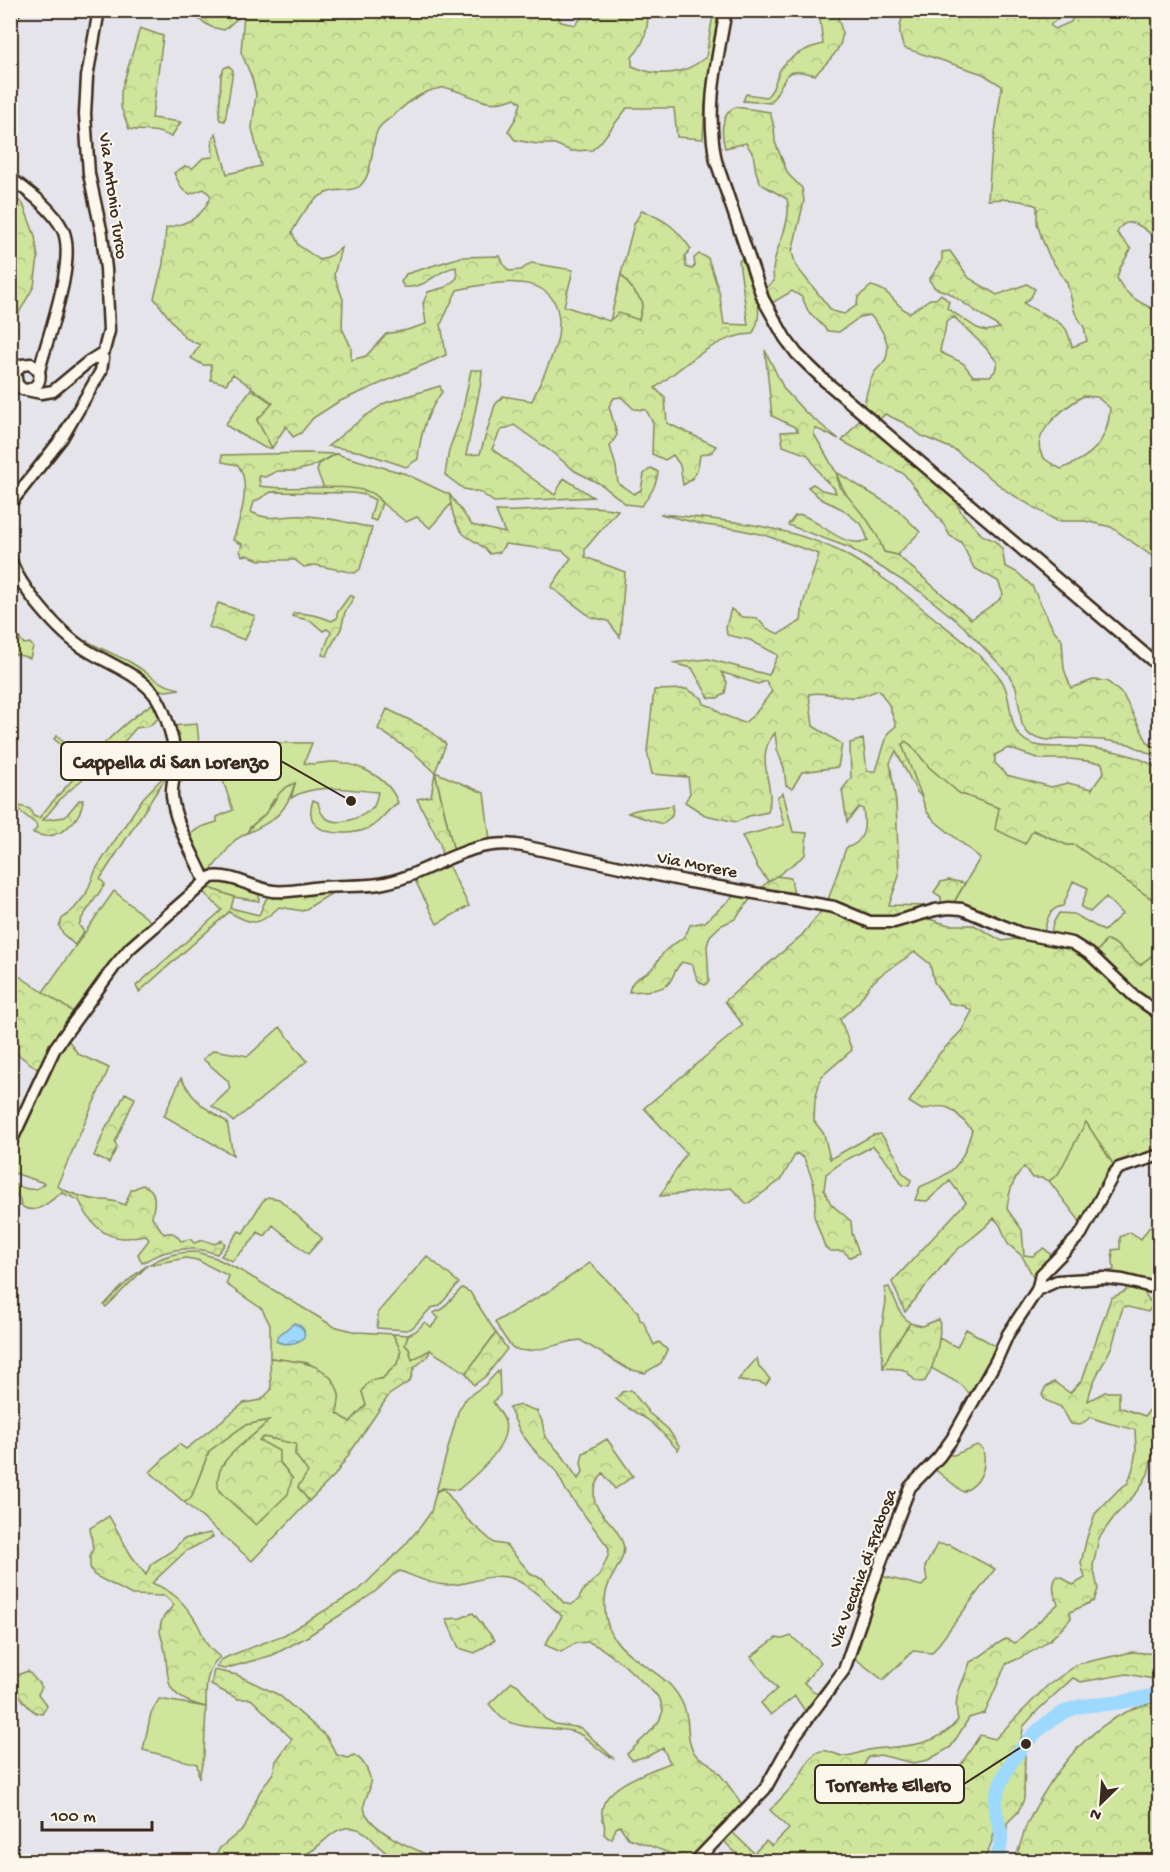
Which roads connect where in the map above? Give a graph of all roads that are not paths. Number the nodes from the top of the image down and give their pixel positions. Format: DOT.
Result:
graph roads {
  1 [pos="15,10"];
  2 [pos="99,10"];
  3 [pos="726,10"];
  4 [pos="10,17"];
  5 [pos="10,178"];
  6 [pos="47,340"];
  7 [pos="102,354"];
  8 [pos="16,372"];
  9 [pos="40,374"];
  10 [pos="67,380"];
  11 [pos="30,389"];
  12 [pos="10,504"];
  13 [pos="10,558"];
  14 [pos="1160,667"];
  15 [pos="205,881"];
  16 [pos="1160,1014"];
  17 [pos="10,1144"];
  18 [pos="1160,1155"];
  19 [pos="1160,1289"];
  20 [pos="1037,1290"];
  21 [pos="695,1862"];
  1 -- 4 [label="street"];
  2 -- 7 [label="street, Via Antonio Turco"];
  3 -- 14 [label="street"];
  5 -- 6 [label="street"];
  6 -- 8 [label="street"];
  6 -- 9 [label="street"];
  7 -- 10 [label="street"];
  7 -- 12 [label="street, Via Antonio Turco"];
  8 -- 9 [label="street"];
  8 -- 11 [label="street"];
  9 -- 10 [label="street"];
  9 -- 11 [label="street"];
  10 -- 11 [label="street"];
  13 -- 15 [label="street"];
  15 -- 16 [label="street, Via Morere"];
  15 -- 17 [label="street"];
  18 -- 20 [label="street"];
  19 -- 20 [label="street"];
  20 -- 21 [label="street, Via Vecchia di Frabosa"];
}
